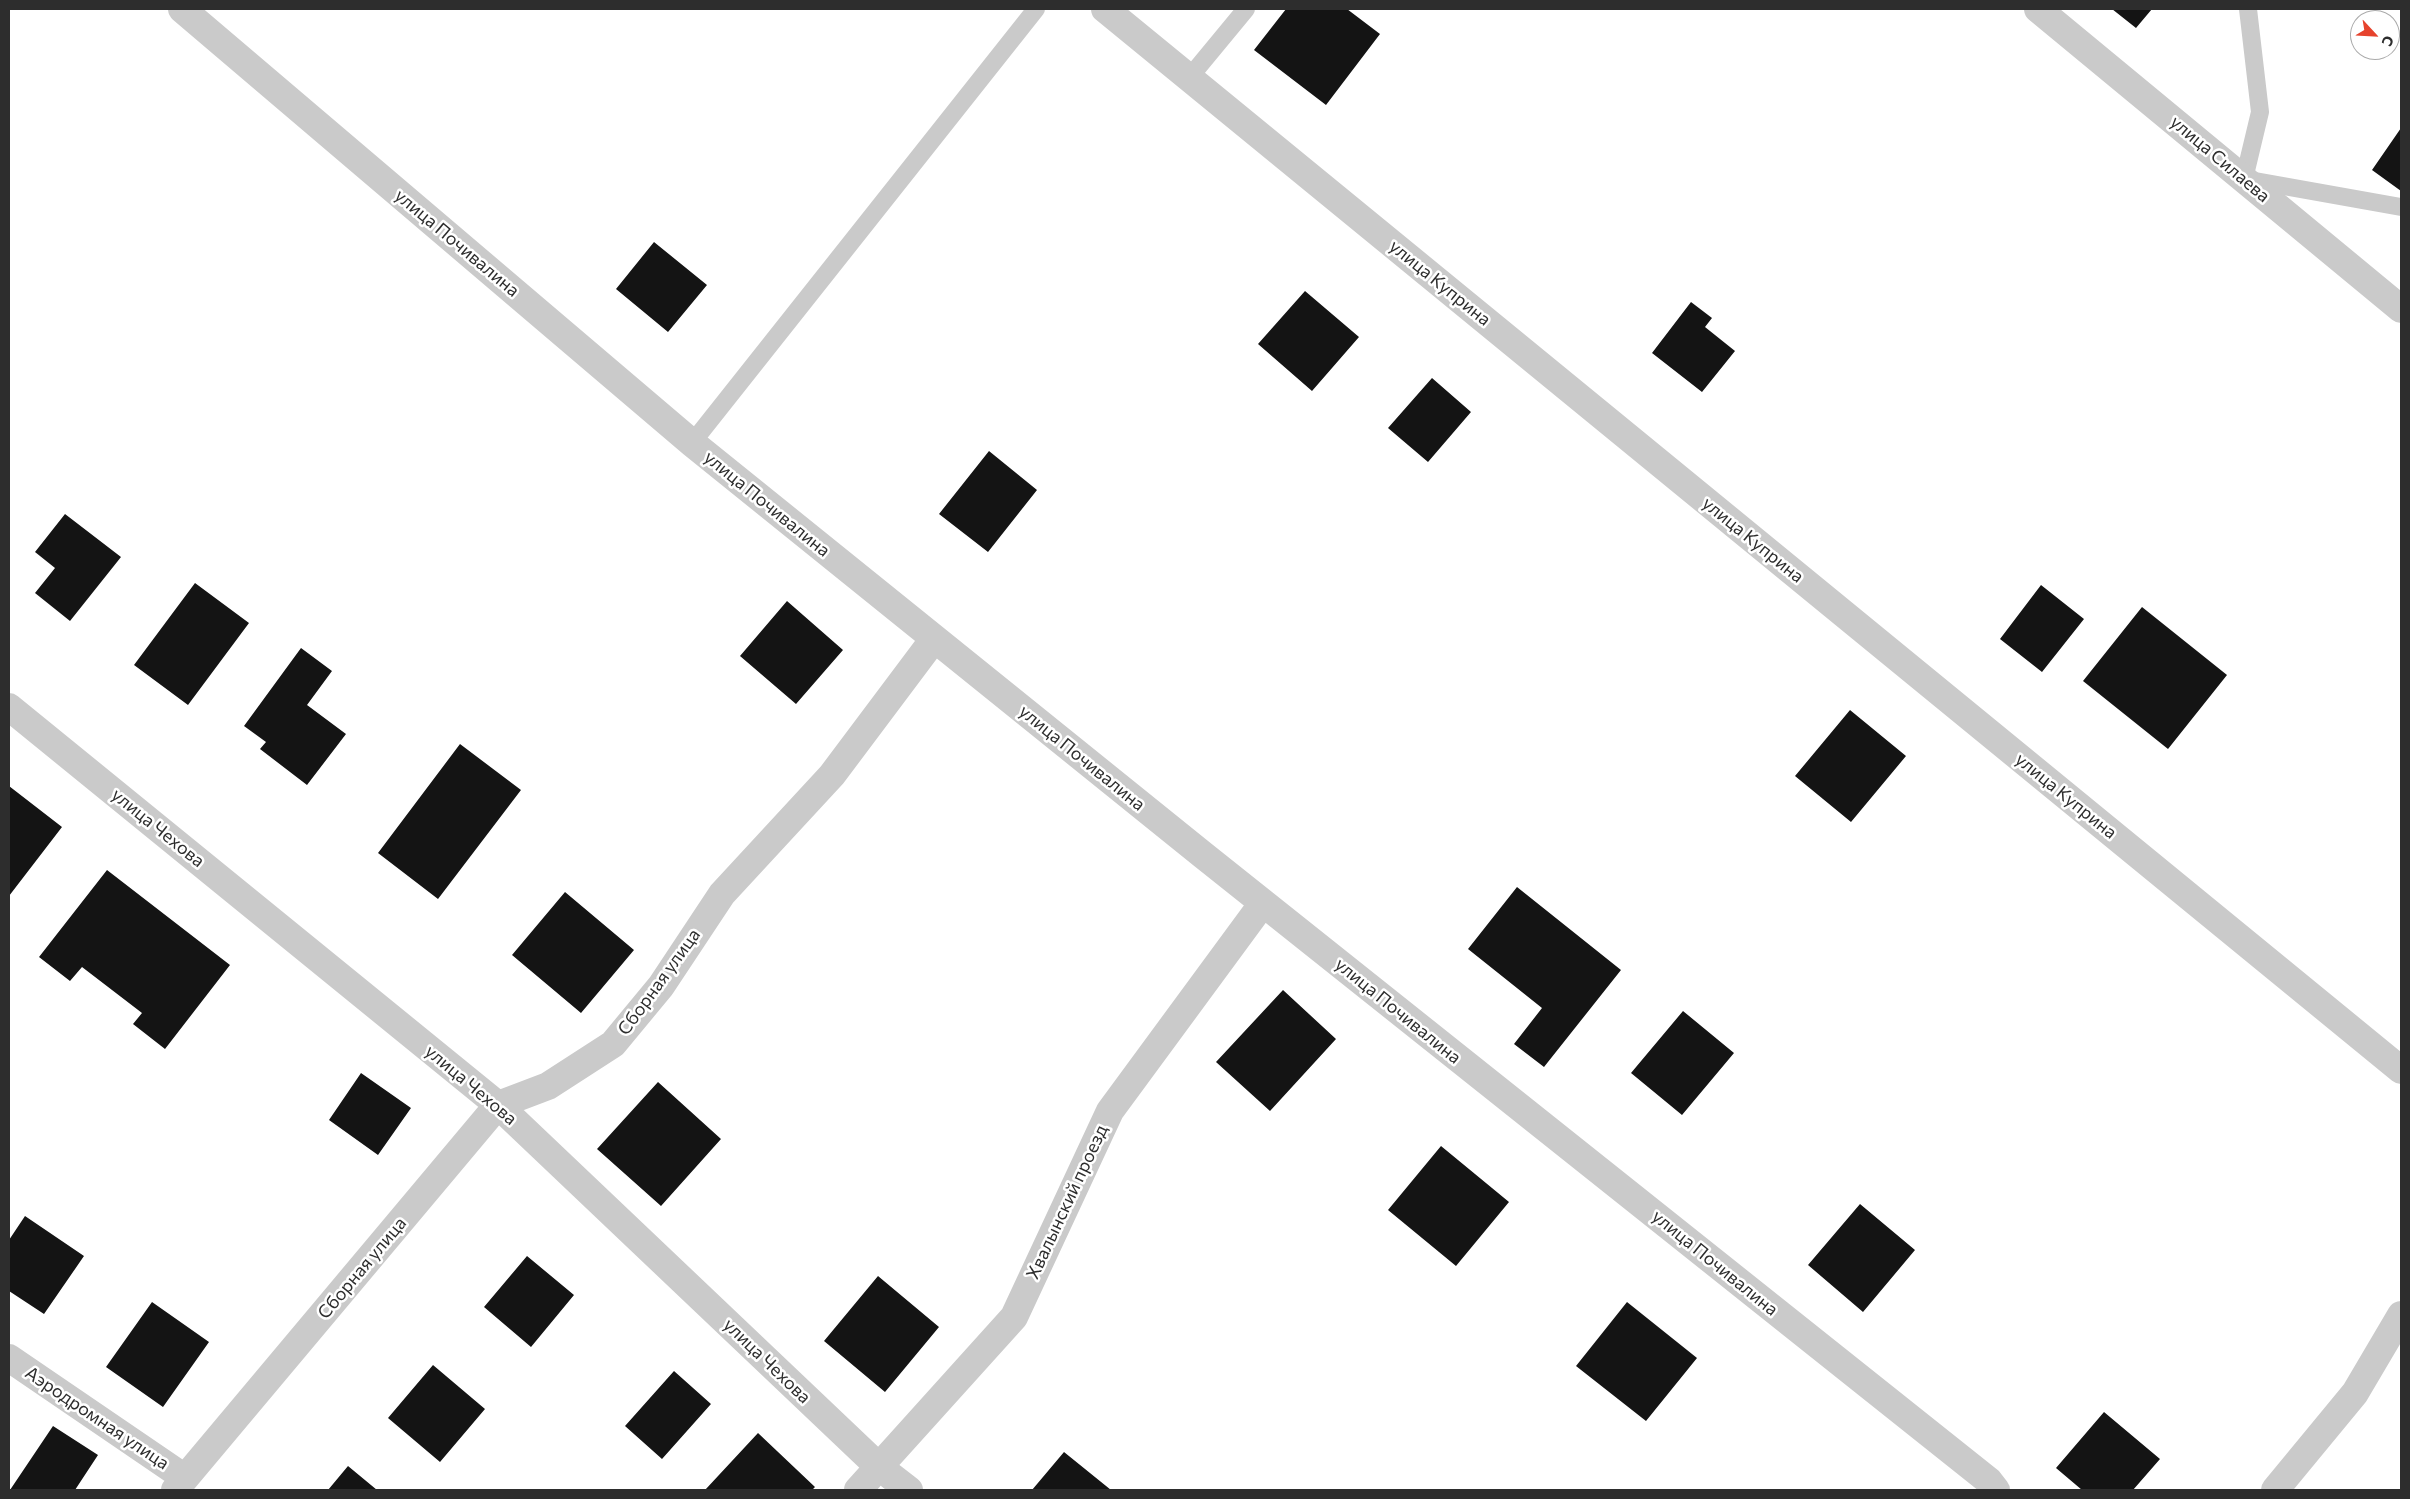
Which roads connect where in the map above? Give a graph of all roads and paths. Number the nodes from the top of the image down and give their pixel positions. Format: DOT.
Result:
graph roads {
  1 [pos="182,9"];
  2 [pos="1036,9"];
  3 [pos="1105,9"];
  4 [pos="1246,9"];
  5 [pos="2038,9"];
  6 [pos="2248,9"];
  7 [pos="1189,78"];
  8 [pos="2244,179"];
  9 [pos="2401,207"];
  10 [pos="2401,309"];
  11 [pos="692,443"];
  12 [pos="934,639"];
  13 [pos="9,707"];
  14 [pos="1263,903"];
  15 [pos="2401,1070"];
  16 [pos="498,1105"];
  17 [pos="2401,1315"];
  18 [pos="9,1358"];
  19 [pos="878,1466"];
  20 [pos="180,1484"];
  21 [pos="858,1490"];
  22 [pos="909,1490"];
  23 [pos="1996,1490"];
  24 [pos="2275,1490"];
  1 -- 11 [label="street, улица Почивалина"];
  2 -- 11 [label="lane"];
  3 -- 7 [label="street, улица Куприна"];
  4 -- 7 [label="lane"];
  5 -- 8 [label="street, улица Силаева"];
  6 -- 8 [label="lane"];
  7 -- 15 [label="street, улица Куприна"];
  8 -- 9 [label="lane"];
  8 -- 10 [label="street, улица Силаева"];
  11 -- 12 [label="street, улица Почивалина"];
  12 -- 14 [label="street, улица Почивалина"];
  12 -- 16 [label="street, Сборная улица"];
  13 -- 16 [label="street, улица Чехова"];
  14 -- 19 [label="street, Хвалынский проезд"];
  14 -- 23 [label="street, улица Почивалина"];
  16 -- 19 [label="street, улица Чехова"];
  16 -- 20 [label="street, Сборная улица"];
  17 -- 24 [label="street"];
  18 -- 20 [label="street, Аэродромная улица"];
  19 -- 21 [label="street, Хвалынский проезд"];
  19 -- 22 [label="street, улица Чехова"];
}
